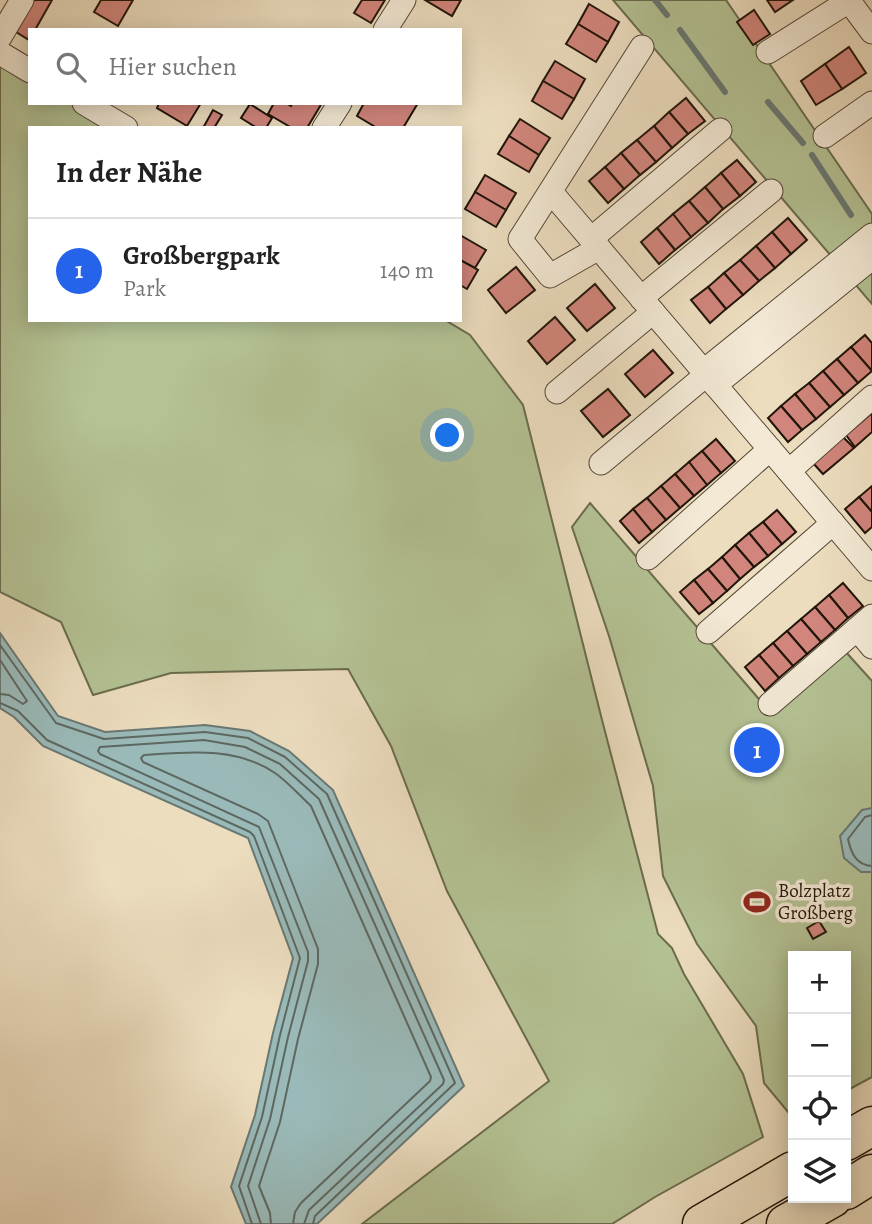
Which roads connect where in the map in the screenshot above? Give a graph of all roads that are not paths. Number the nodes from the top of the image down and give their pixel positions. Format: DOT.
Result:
graph roads {
  1 [pos="22,0"];
  2 [pos="404,0"];
  3 [pos="849,0"];
  4 [pos="386,28"];
  5 [pos="872,32"];
  6 [pos="0,37"];
  7 [pos="642,47"];
  8 [pos="768,52"];
  9 [pos="0,53"];
  10 [pos="28,70"];
  11 [pos="872,103"];
  12 [pos="88,105"];
  13 [pos="339,105"];
  14 [pos="123,126"];
  15 [pos="325,126"];
  16 [pos="720,130"];
  17 [pos="825,136"];
  18 [pos="771,191"];
  19 [pos="551,192"];
  20 [pos="872,235"];
  21 [pos="595,244"];
  22 [pos="872,258"];
  23 [pos="647,305"];
  24 [pos="709,377"];
  25 [pos="557,391"];
  26 [pos="872,397"];
  27 [pos="770,449"];
  28 [pos="601,463"];
  29 [pos="789,471"];
  30 [pos="833,523"];
  31 [pos="648,558"];
  32 [pos="871,564"];
  33 [pos="867,631"];
  34 [pos="708,632"];
  35 [pos="769,704"];
  36 [pos="872,1126"];
  37 [pos="848,1140"];
  38 [pos="788,1174"];
  39 [pos="872,1174"];
  40 [pos="851,1186"];
  41 [pos="823,1203"];
  42 [pos="702,1224"];
  43 [pos="786,1224"];
  1 -- 6 [label="street"];
  2 -- 4 [label="street"];
  3 -- 5 [label="street"];
  3 -- 8 [label="street"];
  7 -- 19 [label="street"];
  9 -- 10 [label="street"];
  11 -- 17 [label="street"];
  12 -- 14 [label="street"];
  13 -- 15 [label="street"];
  16 -- 21 [label="street"];
  18 -- 23 [label="street"];
  19 -- 21 [label="street"];
  19 -- 21 [label="street"];
  20 -- 24 [label="street"];
  21 -- 23 [label="street"];
  22 -- 24 [label="street"];
  23 -- 24 [label="street"];
  23 -- 25 [label="street"];
  24 -- 27 [label="street"];
  24 -- 28 [label="street"];
  26 -- 29 [label="street"];
  27 -- 29 [label="street"];
  27 -- 31 [label="street"];
  29 -- 30 [label="street"];
  30 -- 32 [label="street"];
  30 -- 34 [label="street"];
  33 -- 35 [label="street"];
  36 -- 37 [label="highway"];
  38 -- 42 [label="highway"];
  39 -- 40 [label="highway"];
  41 -- 43 [label="highway"];
}
